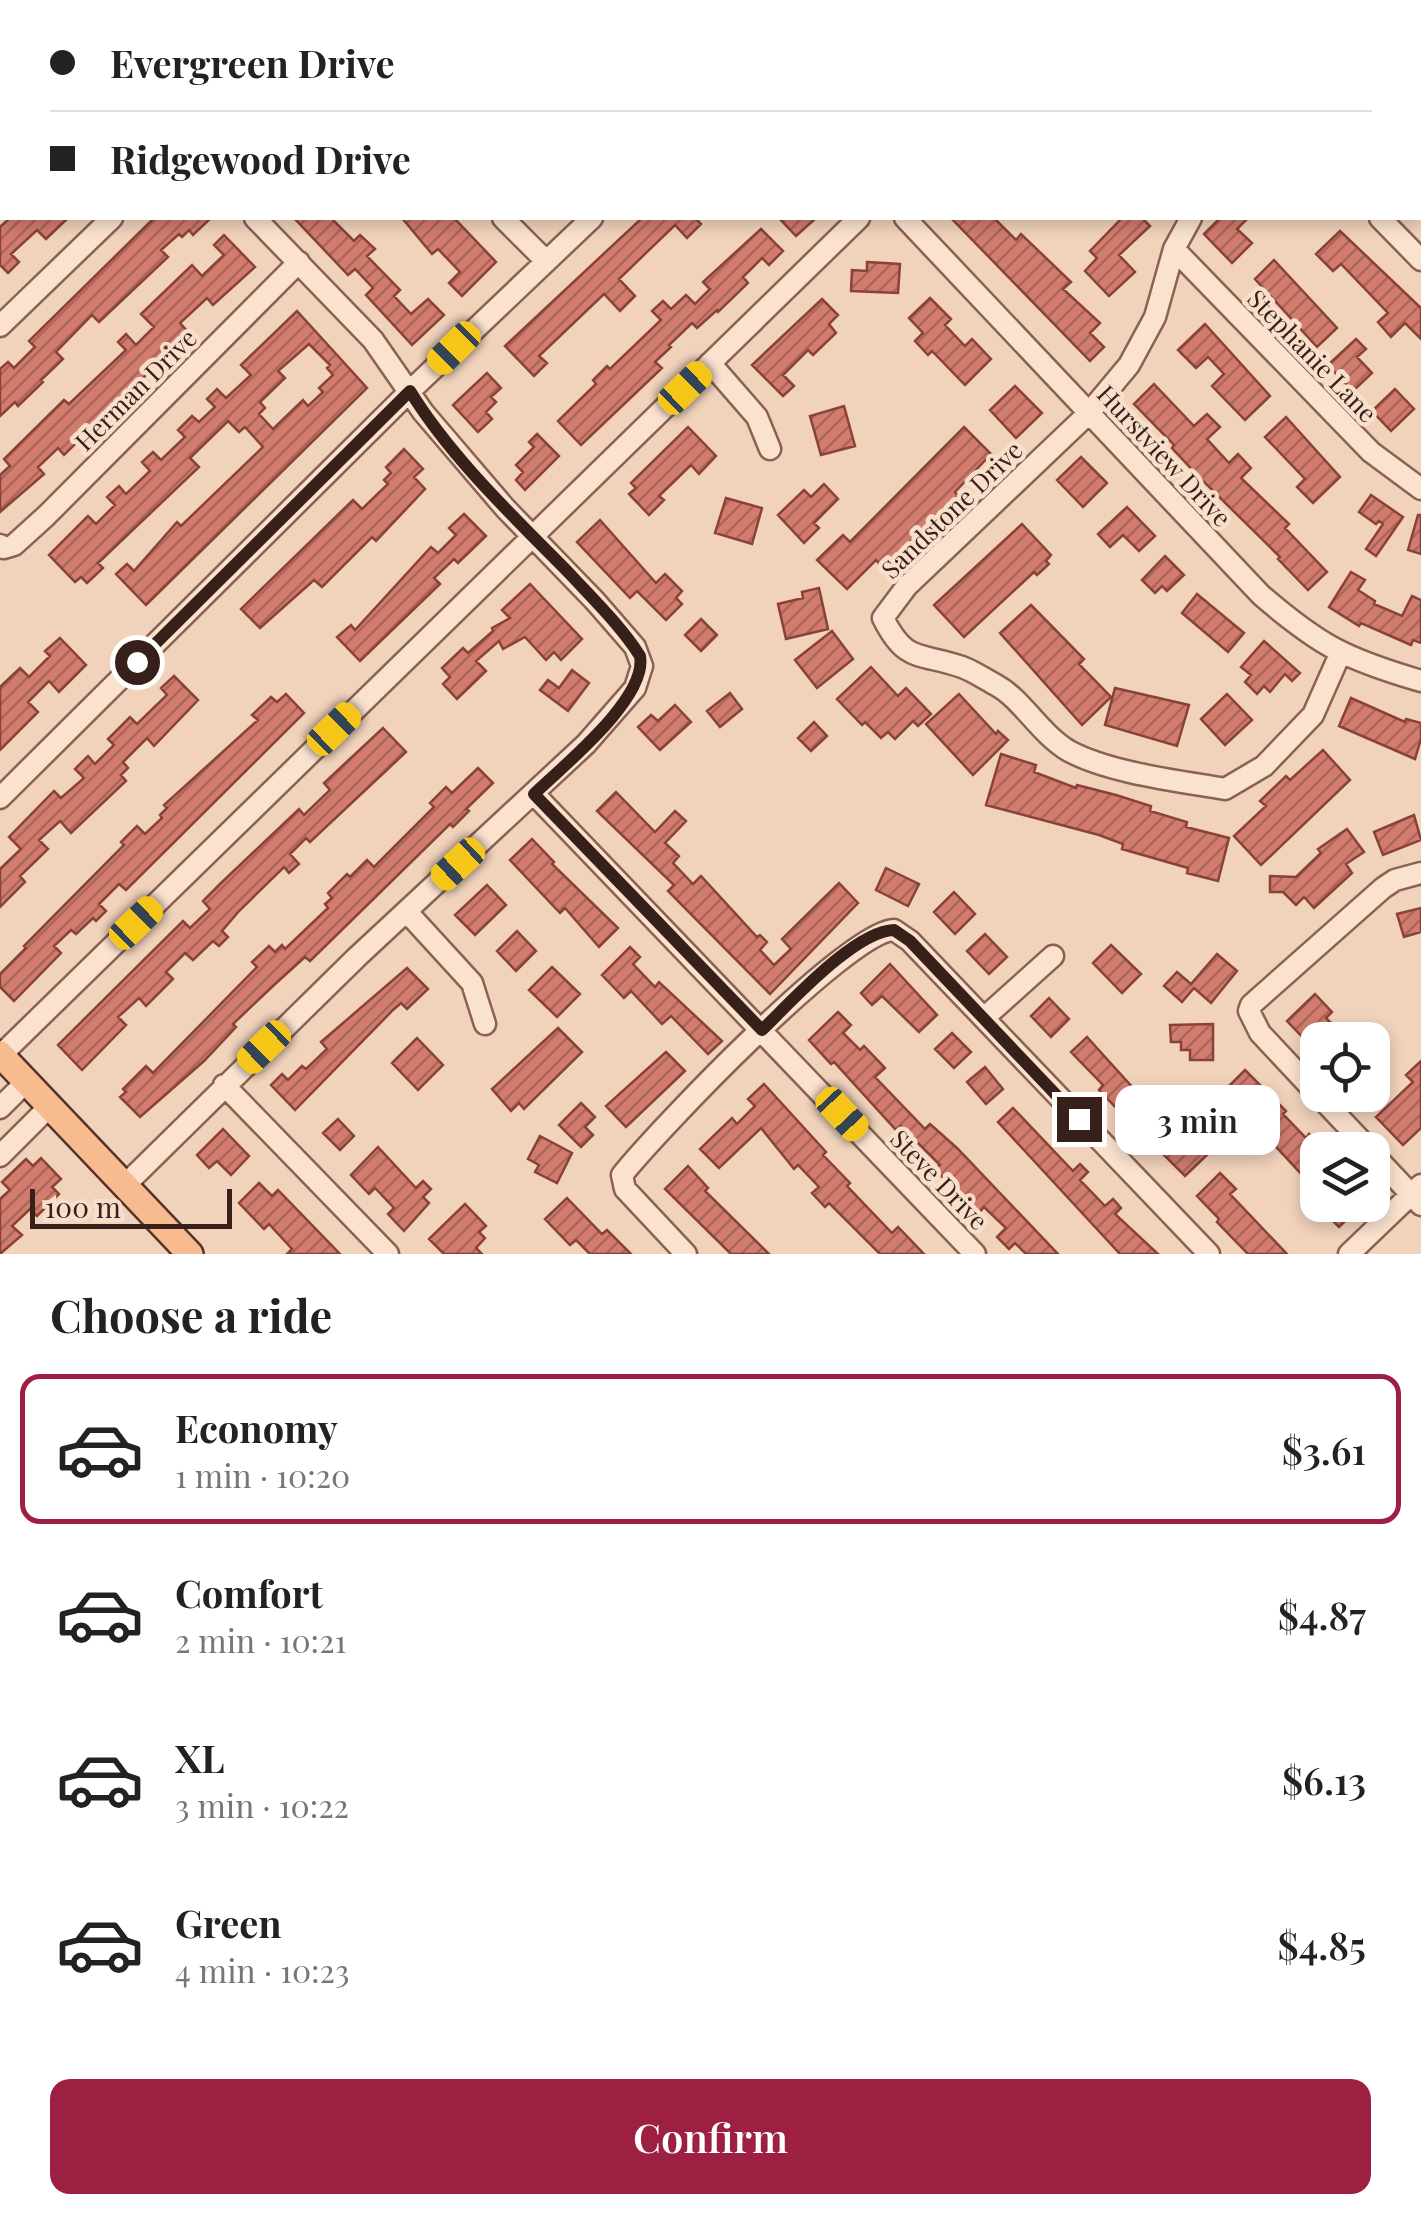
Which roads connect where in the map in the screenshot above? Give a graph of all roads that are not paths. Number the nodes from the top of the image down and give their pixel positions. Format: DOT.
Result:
graph roads {
  1 [pos="110,220"];
  2 [pos="258,220"];
  3 [pos="505,220"];
  4 [pos="590,220"];
  5 [pos="857,220"];
  6 [pos="907,220"];
  7 [pos="1190,220"];
  8 [pos="1382,220"];
  9 [pos="1174,249"];
  10 [pos="1421,260"];
  11 [pos="546,261"];
  12 [pos="300,262"];
  13 [pos="0,326"];
  14 [pos="710,363"];
  15 [pos="410,391"];
  16 [pos="1089,412"];
  17 [pos="770,449"];
  18 [pos="1421,490"];
  19 [pos="532,536"];
  20 [pos="2,547"];
  21 [pos="1340,654"];
  22 [pos="1421,681"];
  23 [pos="534,794"];
  24 [pos="0,798"];
  25 [pos="1421,873"];
  26 [pos="407,912"];
  27 [pos="1053,956"];
  28 [pos="984,1018"];
  29 [pos="484,1024"];
  30 [pos="762,1030"];
  31 [pos="0,1054"];
  32 [pos="1300,1076"];
  33 [pos="26,1082"];
  34 [pos="224,1085"];
  35 [pos="50,1107"];
  36 [pos="0,1108"];
  37 [pos="1334,1112"];
  38 [pos="1352,1132"];
  39 [pos="0,1156"];
  40 [pos="1390,1169"];
  41 [pos="125,1185"];
  42 [pos="1418,1195"];
  43 [pos="190,1254"];
  44 [pos="388,1254"];
  45 [pos="686,1254"];
  46 [pos="975,1254"];
  47 [pos="1209,1254"];
  48 [pos="1348,1254"];
  1 -- 13 [label="street"];
  2 -- 12 [label="street"];
  3 -- 11 [label="street"];
  4 -- 11 [label="street"];
  5 -- 14 [label="street"];
  6 -- 16 [label="street, Hurstview Drive"];
  7 -- 9 [label="street"];
  8 -- 10 [label="street"];
  9 -- 16 [label="street"];
  9 -- 18 [label="street, Stephanie Lane"];
  11 -- 15 [label="street"];
  12 -- 15 [label="street"];
  12 -- 20 [label="street, Herman Drive"];
  14 -- 17 [label="street"];
  14 -- 19 [label="street"];
  15 -- 19 [label="street"];
  15 -- 24 [label="street"];
  16 -- 21 [label="street, Hurstview Drive"];
  16 -- 21 [label="street, Sandstone Drive"];
  19 -- 23 [label="street"];
  19 -- 31 [label="street"];
  21 -- 22 [label="street, Hurstview Drive"];
  23 -- 26 [label="street"];
  23 -- 30 [label="street, Steve Drive"];
  25 -- 32 [label="street"];
  26 -- 29 [label="street"];
  26 -- 34 [label="street"];
  27 -- 28 [label="street"];
  28 -- 30 [label="street"];
  28 -- 47 [label="street"];
  30 -- 45 [label="street"];
  30 -- 46 [label="street, Steve Drive"];
  31 -- 33 [label="main road"];
  33 -- 35 [label="main road"];
  33 -- 36 [label="street"];
  34 -- 41 [label="street"];
  34 -- 44 [label="street"];
  35 -- 39 [label="street"];
  35 -- 41 [label="main road"];
  37 -- 38 [label="street"];
  40 -- 42 [label="street"];
  41 -- 43 [label="main road"];
  42 -- 48 [label="street"];
}
